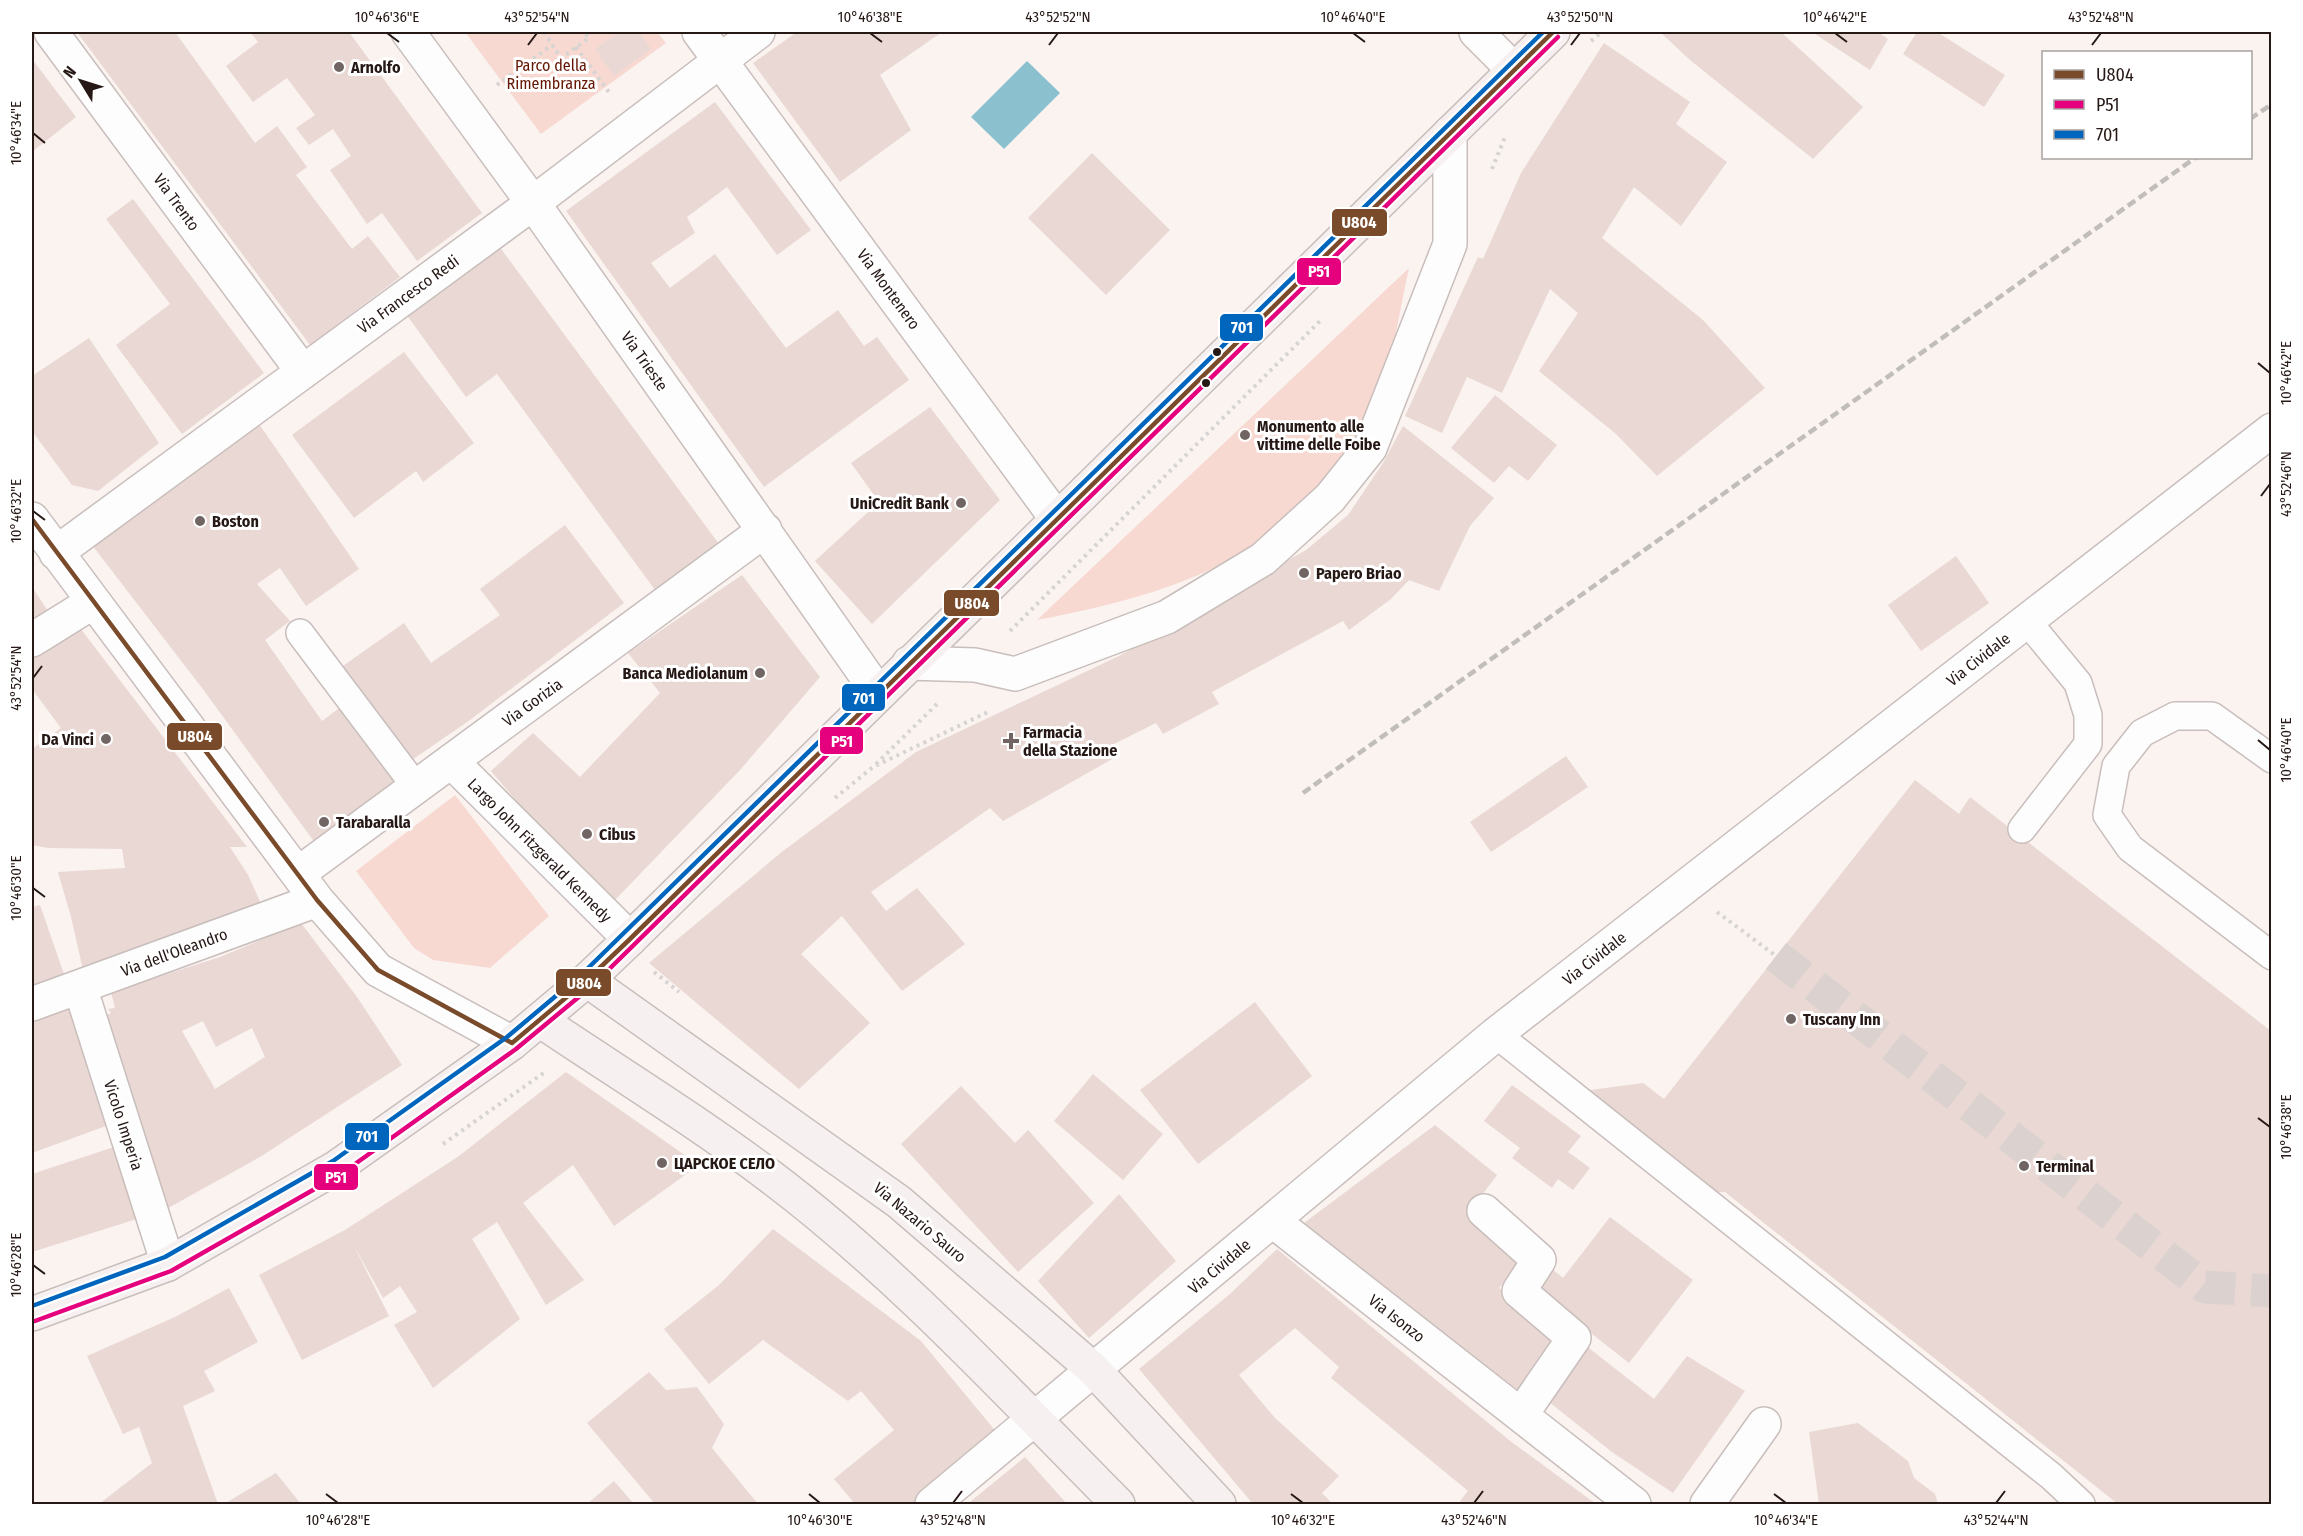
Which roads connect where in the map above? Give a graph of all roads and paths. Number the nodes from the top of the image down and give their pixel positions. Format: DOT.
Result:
graph roads {
  1 [pos="51,32"];
  2 [pos="408,32"];
  3 [pos="544,32"];
  4 [pos="584,32"];
  5 [pos="699,32"];
  6 [pos="758,32"];
  7 [pos="1476,32"];
  8 [pos="1553,32"];
  9 [pos="1602,32"];
  10 [pos="552,45"];
  11 [pos="576,47"];
  12 [pos="1585,47"];
  13 [pos="720,60"];
  14 [pos="1514,70"];
  15 [pos="465,109"];
  16 [pos="634,126"];
  17 [pos="1508,130"];
  18 [pos="1450,133"];
  19 [pos="1490,174"];
  20 [pos="533,203"];
  21 [pos="1331,311"];
  22 [pos="303,372"];
  23 [pos="2271,430"];
  24 [pos="32,519"];
  25 [pos="1057,519"];
  26 [pos="765,530"];
  27 [pos="56,553"];
  28 [pos="93,602"];
  29 [pos="2026,621"];
  30 [pos="300,633"];
  31 [pos="32,639"];
  32 [pos="909,663"];
  33 [pos="975,666"];
  34 [pos="879,694"];
  35 [pos="997,707"];
  36 [pos="2271,759"];
  37 [pos="451,761"];
  38 [pos="873,767"];
  39 [pos="416,787"];
  40 [pos="827,803"];
  41 [pos="2022,829"];
  42 [pos="299,873"];
  43 [pos="1685,888"];
  44 [pos="318,900"];
  45 [pos="630,939"];
  46 [pos="1776,956"];
  47 [pos="2271,956"];
  48 [pos="587,980"];
  49 [pos="80,987"];
  50 [pos="32,1004"];
  51 [pos="541,1021"];
  52 [pos="1496,1034"];
  53 [pos="512,1044"];
  54 [pos="1484,1211"];
  55 [pos="1273,1221"];
  56 [pos="168,1264"];
  57 [pos="32,1314"];
  58 [pos="1094,1370"];
  59 [pos="1521,1415"];
  60 [pos="1035,1421"];
  61 [pos="1764,1424"];
  62 [pos="2084,1492"];
  63 [pos="932,1504"];
  64 [pos="1119,1504"];
  65 [pos="1219,1504"];
  66 [pos="1634,1504"];
  67 [pos="1707,1504"];
  68 [pos="2071,1504"];
  1 -- 22 [label="street, Via Trento"];
  2 -- 15 [label="street, Via Trieste"];
  3 -- 10 [label="path"];
  4 -- 11 [label="path"];
  5 -- 13 [label="street"];
  6 -- 13 [label="street, Via Francesco Redi"];
  7 -- 14 [label="street"];
  8 -- 14 [label="main road"];
  9 -- 12 [label="path"];
  10 -- 11 [label="path"];
  10 -- 15 [label="path"];
  11 -- 16 [label="path"];
  13 -- 16 [label="street, Via Francesco Redi"];
  13 -- 25 [label="street, Via Montenero"];
  14 -- 18 [label="main road"];
  15 -- 20 [label="street, Via Trieste"];
  16 -- 20 [label="street, Via Francesco Redi"];
  17 -- 19 [label="path"];
  18 -- 25 [label="main road"];
  18 -- 33 [label="street"];
  20 -- 22 [label="street, Via Francesco Redi"];
  20 -- 26 [label="street, Via Trieste"];
  21 -- 33 [label="path"];
  22 -- 27 [label="street, Via Francesco Redi"];
  23 -- 29 [label="street, Via Cividale"];
  24 -- 27 [label="street"];
  25 -- 32 [label="main road"];
  26 -- 34 [label="street, Via Trieste"];
  26 -- 37 [label="street, Via Gorizia"];
  27 -- 28 [label="street"];
  28 -- 31 [label="street"];
  28 -- 42 [label="street"];
  29 -- 41 [label="lane"];
  29 -- 43 [label="street, Via Cividale"];
  30 -- 39 [label="lane"];
  32 -- 33 [label="street"];
  32 -- 34 [label="main road"];
  33 -- 38 [label="path"];
  34 -- 45 [label="main road"];
  35 -- 38 [label="path"];
  36 -- 47 [label="lane"];
  37 -- 39 [label="street, Via Gorizia"];
  37 -- 45 [label="street, Largo John Fitzgerald Kennedy"];
  38 -- 40 [label="path"];
  39 -- 42 [label="street, Via Gorizia"];
  42 -- 44 [label="street"];
  43 -- 46 [label="path"];
  43 -- 52 [label="street, Via Cividale"];
  44 -- 49 [label="street, Via dell'Oleandro"];
  44 -- 53 [label="street"];
  45 -- 48 [label="main road"];
  48 -- 51 [label="main road"];
  48 -- 58 [label="main road, Via Nazario Sauro"];
  49 -- 50 [label="street, Via dell'Oleandro"];
  49 -- 56 [label="street, Vicolo Imperia"];
  51 -- 53 [label="main road"];
  51 -- 60 [label="main road"];
  52 -- 55 [label="street, Via Cividale"];
  52 -- 62 [label="lane"];
  53 -- 56 [label="main road"];
  54 -- 59 [label="street"];
  55 -- 58 [label="street, Via Cividale"];
  55 -- 59 [label="street, Via Isonzo"];
  56 -- 57 [label="main road"];
  58 -- 60 [label="street, Via Cividale"];
  58 -- 65 [label="main road, Via Nazario Sauro"];
  59 -- 66 [label="street, Via Isonzo"];
  60 -- 63 [label="street, Via Cividale"];
  60 -- 64 [label="main road"];
  61 -- 67 [label="street"];
  62 -- 68 [label="lane"];
}
